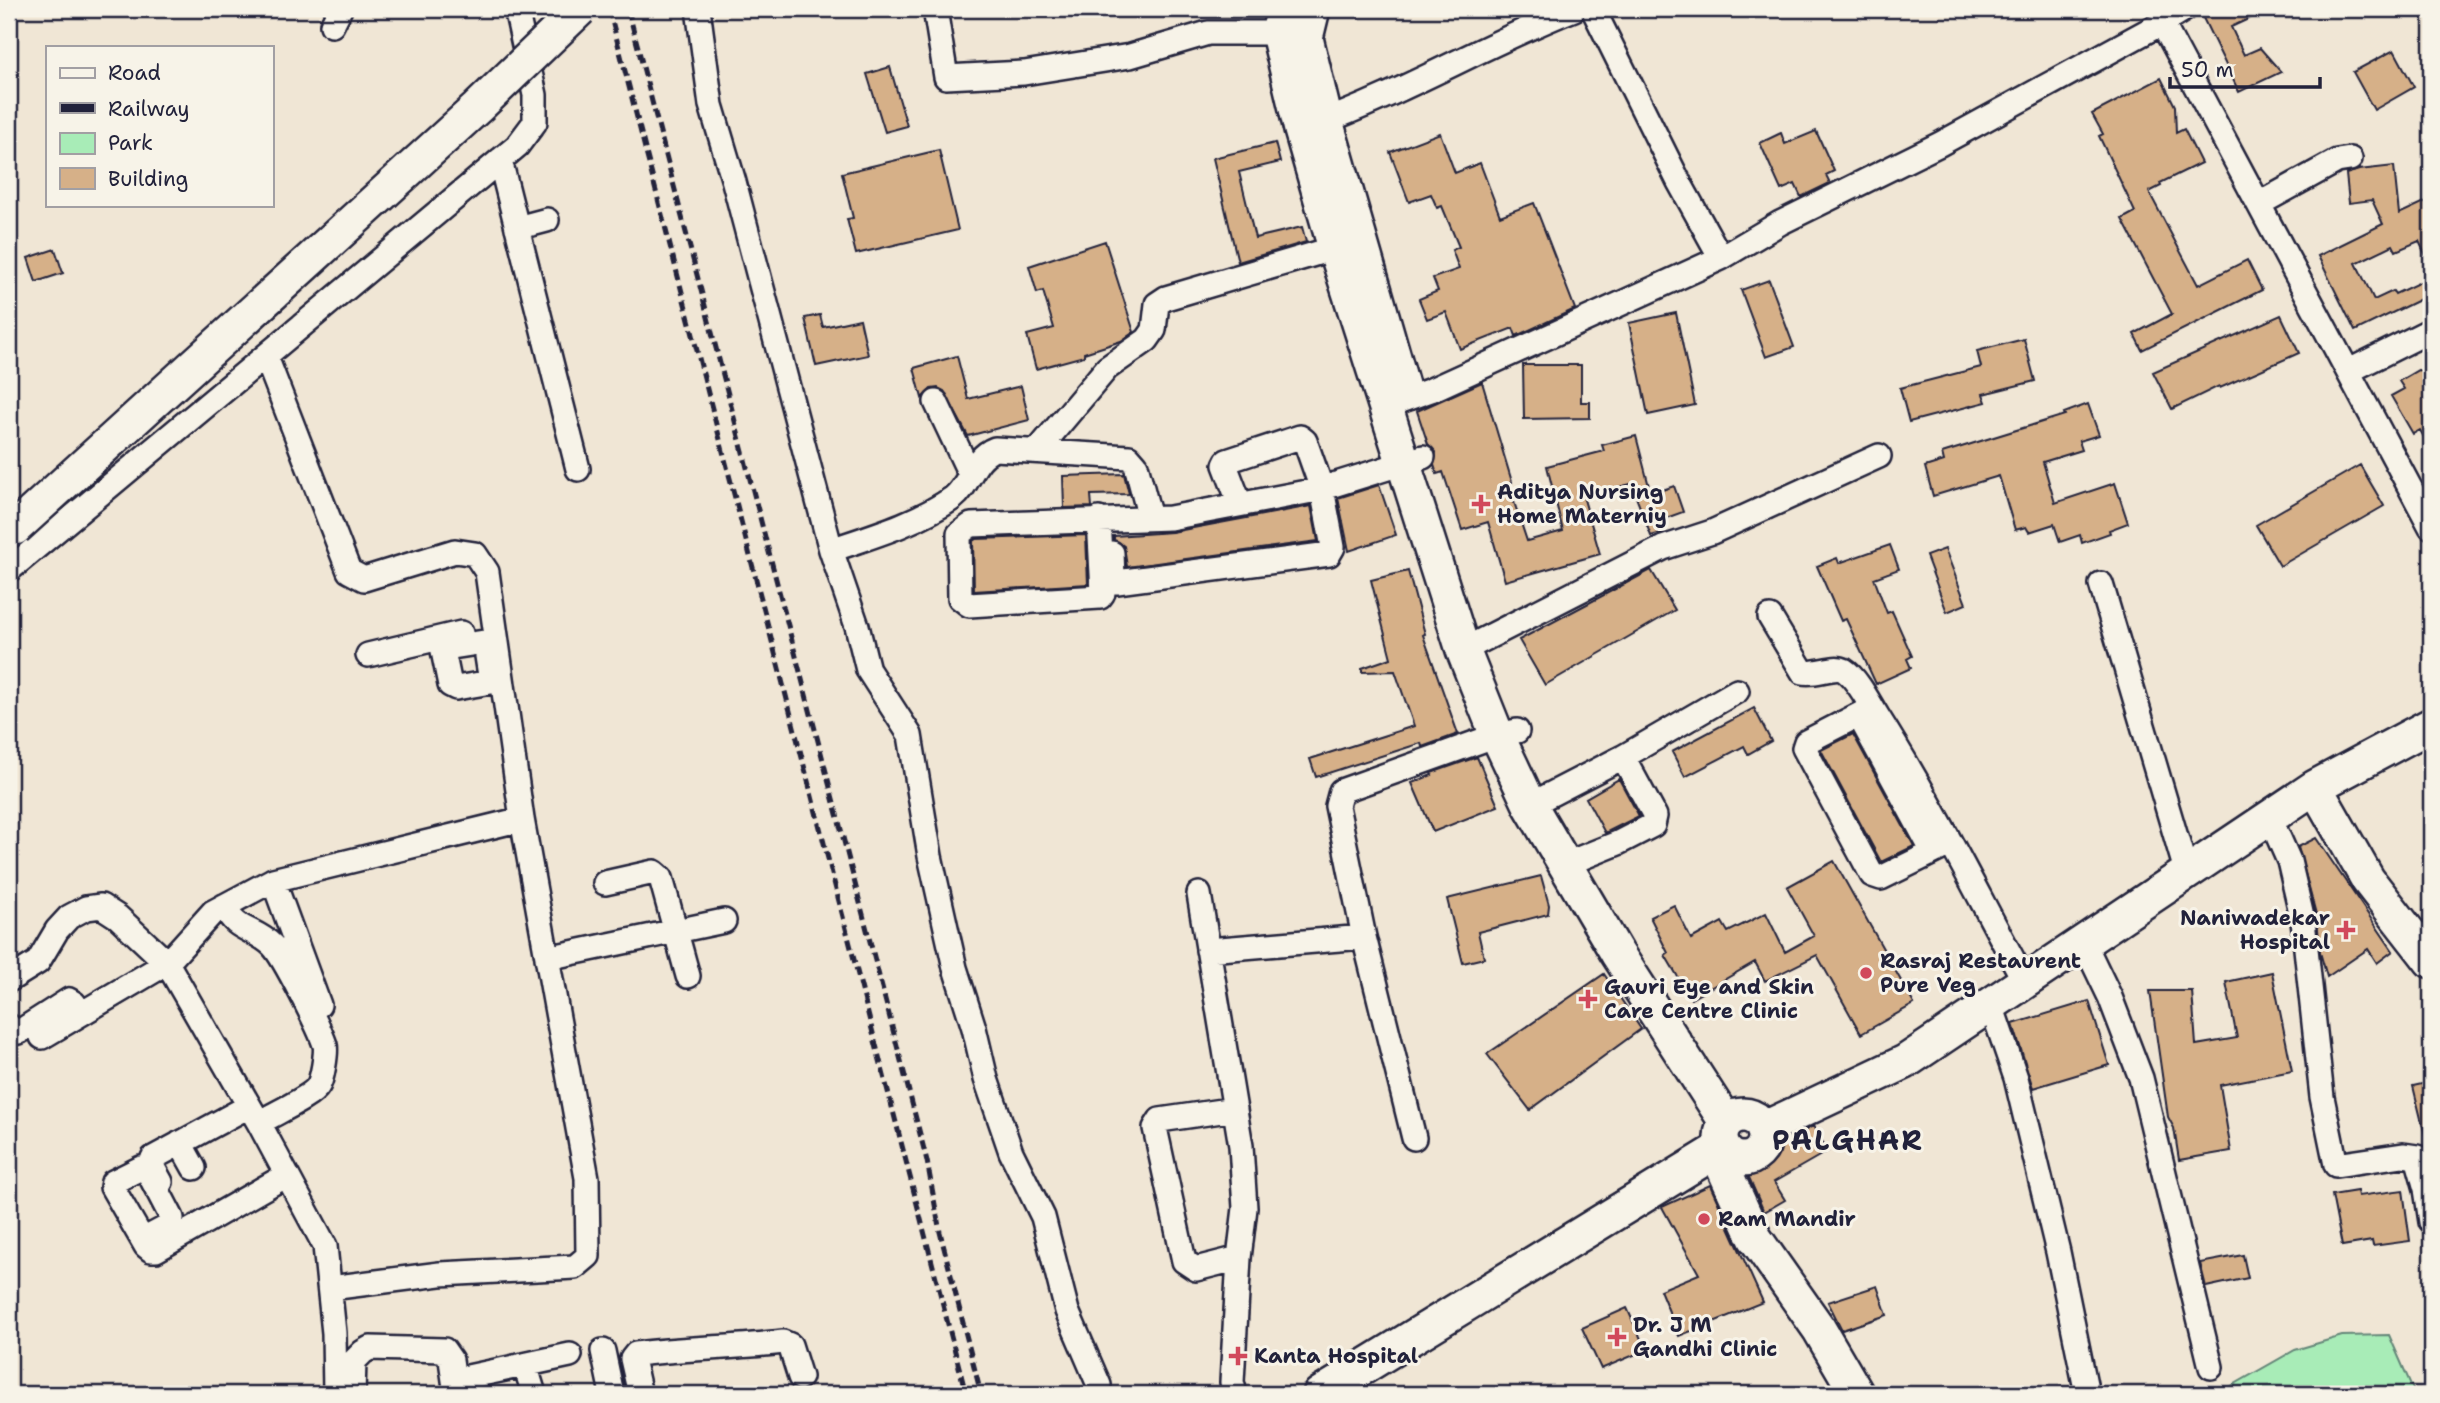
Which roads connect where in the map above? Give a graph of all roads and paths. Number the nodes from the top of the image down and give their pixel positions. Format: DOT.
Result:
graph roads {
  1 [pos="516,9"];
  2 [pos="580,9"];
  3 [pos="698,9"];
  4 [pos="935,9"];
  5 [pos="1574,9"];
  6 [pos="1592,9"];
  7 [pos="2185,9"];
  8 [pos="1295,22"];
  9 [pos="2162,23"];
  10 [pos="1313,126"];
  11 [pos="2350,159"];
  12 [pos="500,160"];
  13 [pos="2259,204"];
  14 [pos="547,220"];
  15 [pos="517,228"];
  16 [pos="1349,247"];
  17 [pos="1721,258"];
  18 [pos="2431,330"];
  19 [pos="266,357"];
  20 [pos="2349,371"];
  21 [pos="936,402"];
  22 [pos="1396,402"];
  23 [pos="1038,450"];
  24 [pos="1880,456"];
  25 [pos="1414,460"];
  26 [pos="578,469"];
  27 [pos="970,474"];
  28 [pos="1322,489"];
  29 [pos="1240,504"];
  30 [pos="1150,518"];
  31 [pos="1105,519"];
  32 [pos="2431,527"];
  33 [pos="12,531"];
  34 [pos="831,550"];
  35 [pos="9,570"];
  36 [pos="2101,584"];
  37 [pos="1770,617"];
  38 [pos="487,632"];
  39 [pos="1471,646"];
  40 [pos="368,654"];
  41 [pos="497,682"];
  42 [pos="1737,691"];
  43 [pos="1865,712"];
  44 [pos="2431,725"];
  45 [pos="1507,733"];
  46 [pos="1623,757"];
  47 [pos="2315,787"];
  48 [pos="1539,801"];
  49 [pos="2270,818"];
  50 [pos="523,819"];
  51 [pos="1942,848"];
  52 [pos="1574,861"];
  53 [pos="2187,874"];
  54 [pos="273,880"];
  55 [pos="605,883"];
  56 [pos="1199,894"];
  57 [pos="224,906"];
  58 [pos="724,921"];
  59 [pos="675,931"];
  60 [pos="1364,937"];
  61 [pos="2084,943"];
  62 [pos="1208,950"];
  63 [pos="547,958"];
  64 [pos="2431,961"];
  65 [pos="167,963"];
  66 [pos="688,976"];
  67 [pos="9,980"];
  68 [pos="2025,982"];
  69 [pos="1991,1005"];
  70 [pos="81,1014"];
  71 [pos="9,1026"];
  72 [pos="42,1037"];
  73 [pos="332,1044"];
  74 [pos="1235,1109"];
  75 [pos="254,1114"];
  76 [pos="1740,1128"];
  77 [pos="1414,1138"];
  78 [pos="180,1143"];
  79 [pos="194,1168"];
  80 [pos="287,1175"];
  81 [pos="2431,1222"];
  82 [pos="188,1231"];
  83 [pos="143,1240"];
  84 [pos="1239,1258"];
  85 [pos="330,1288"];
  86 [pos="603,1350"];
  87 [pos="570,1355"];
  88 [pos="525,1364"];
  89 [pos="2211,1367"];
  90 [pos="800,1377"];
  91 [pos="1099,1385"];
  92 [pos="455,1387"];
  93 [pos="335,1394"];
  94 [pos="353,1394"];
  95 [pos="534,1394"];
  96 [pos="612,1394"];
  97 [pos="640,1394"];
  98 [pos="1235,1394"];
  99 [pos="1320,1394"];
  100 [pos="1857,1394"];
  101 [pos="2087,1394"];
  1 -- 12 [label="street"];
  2 -- 33 [label="street, bridge"];
  3 -- 34 [label="street"];
  4 -- 8 [label="street"];
  5 -- 10 [label="street"];
  6 -- 17 [label="street"];
  7 -- 9 [label="street"];
  8 -- 10 [label="street"];
  9 -- 13 [label="street"];
  9 -- 17 [label="street"];
  10 -- 16 [label="street"];
  11 -- 13 [label="street"];
  12 -- 15 [label="street"];
  12 -- 19 [label="street"];
  13 -- 20 [label="street"];
  14 -- 15 [label="street"];
  15 -- 26 [label="street"];
  16 -- 22 [label="street"];
  16 -- 23 [label="street"];
  17 -- 22 [label="street"];
  18 -- 20 [label="street"];
  19 -- 35 [label="street"];
  19 -- 38 [label="street"];
  20 -- 32 [label="street"];
  21 -- 27 [label="street"];
  22 -- 25 [label="street"];
  23 -- 27 [label="street"];
  23 -- 30 [label="street"];
  24 -- 39 [label="street"];
  25 -- 28 [label="street"];
  25 -- 39 [label="street"];
  27 -- 34 [label="street"];
  28 -- 29 [label="street"];
  28 -- 29 [label="street"];
  28 -- 31 [label="street"];
  29 -- 30 [label="street"];
  30 -- 31 [label="street"];
  31 -- 31 [label="street"];
  34 -- 91 [label="street"];
  36 -- 53 [label="street"];
  37 -- 43 [label="street"];
  38 -- 40 [label="street"];
  38 -- 41 [label="street"];
  38 -- 41 [label="street"];
  39 -- 45 [label="street"];
  41 -- 50 [label="street"];
  42 -- 46 [label="street"];
  43 -- 51 [label="street"];
  43 -- 51 [label="street"];
  44 -- 47 [label="street"];
  45 -- 48 [label="street"];
  45 -- 60 [label="street"];
  46 -- 48 [label="street"];
  46 -- 52 [label="street"];
  47 -- 49 [label="street"];
  47 -- 64 [label="street"];
  48 -- 52 [label="street"];
  49 -- 53 [label="street"];
  49 -- 81 [label="street"];
  50 -- 54 [label="street"];
  50 -- 63 [label="street"];
  51 -- 68 [label="street"];
  52 -- 76 [label="street"];
  53 -- 61 [label="street"];
  54 -- 57 [label="street"];
  54 -- 73 [label="street"];
  55 -- 59 [label="street"];
  56 -- 62 [label="street"];
  57 -- 65 [label="street"];
  57 -- 75 [label="street"];
  58 -- 59 [label="street"];
  59 -- 63 [label="street"];
  59 -- 66 [label="street"];
  60 -- 62 [label="street"];
  60 -- 77 [label="street"];
  61 -- 68 [label="street"];
  61 -- 89 [label="street"];
  62 -- 74 [label="street"];
  63 -- 85 [label="street"];
  65 -- 67 [label="street"];
  65 -- 70 [label="street"];
  65 -- 75 [label="street"];
  68 -- 69 [label="street"];
  69 -- 76 [label="street"];
  69 -- 101 [label="street"];
  70 -- 71 [label="street"];
  70 -- 72 [label="street"];
  74 -- 84 [label="street"];
  74 -- 84 [label="street"];
  75 -- 78 [label="street"];
  75 -- 80 [label="street"];
  76 -- 99 [label="street"];
  76 -- 100 [label="street"];
  78 -- 79 [label="street"];
  78 -- 82 [label="street"];
  80 -- 82 [label="street"];
  80 -- 85 [label="street"];
  82 -- 83 [label="street"];
  84 -- 98 [label="street"];
  85 -- 93 [label="street"];
  86 -- 96 [label="street"];
  87 -- 88 [label="street"];
  88 -- 92 [label="street"];
  88 -- 95 [label="street"];
  90 -- 97 [label="street"];
  92 -- 94 [label="street"];
}
